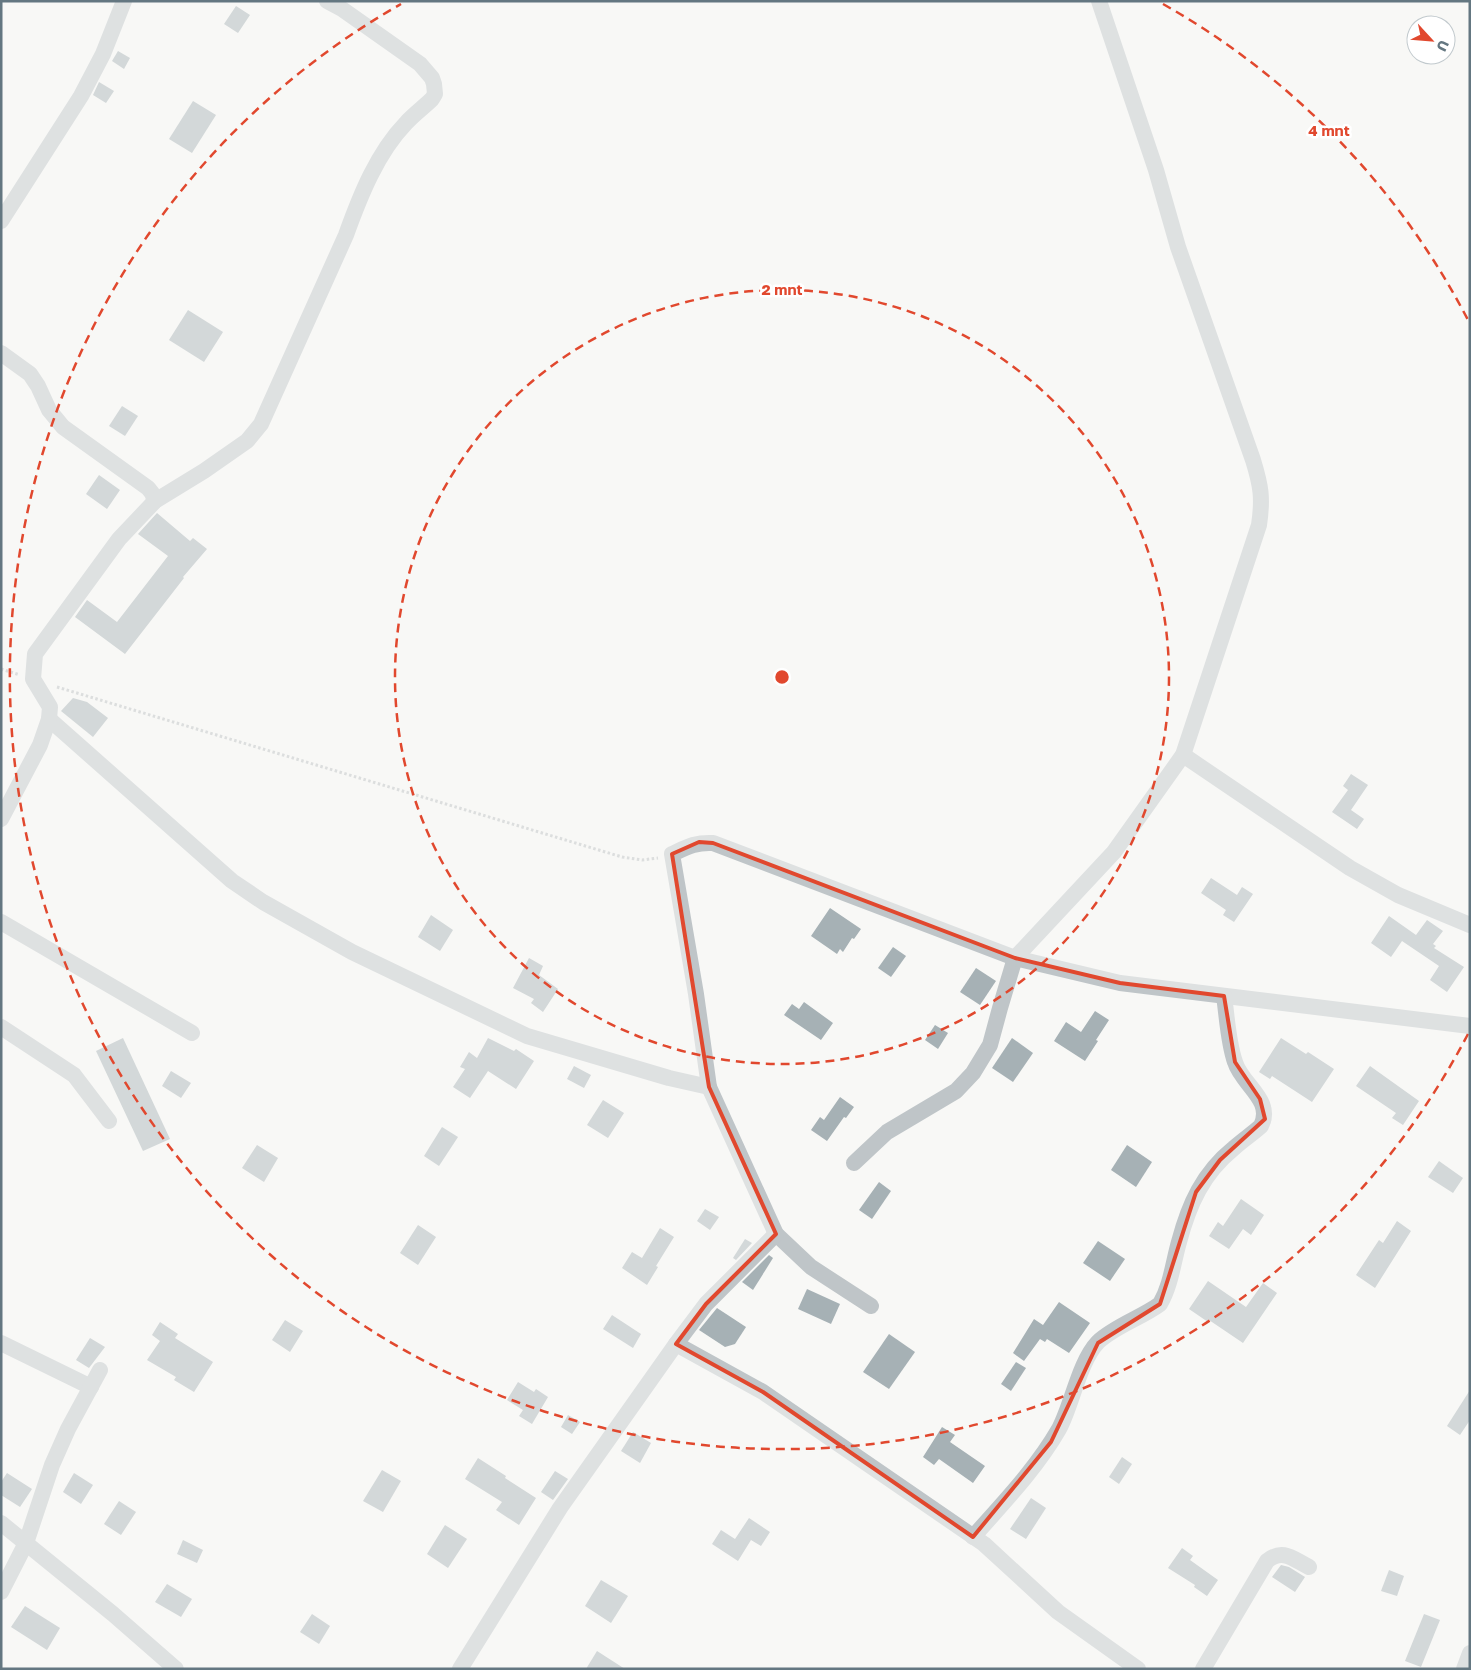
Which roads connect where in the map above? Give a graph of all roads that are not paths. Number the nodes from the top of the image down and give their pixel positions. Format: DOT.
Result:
graph roads {
  1 [pos="124,1"];
  2 [pos="328,1"];
  3 [pos="1099,1"];
  4 [pos="1,221"];
  5 [pos="1,352"];
  6 [pos="155,501"];
  7 [pos="49,719"];
  8 [pos="1182,755"];
  9 [pos="1,819"];
  10 [pos="1,922"];
  11 [pos="1470,924"];
  12 [pos="1016,958"];
  13 [pos="1224,996"];
  14 [pos="1470,1026"];
  15 [pos="1,1027"];
  16 [pos="192,1033"];
  17 [pos="709,1087"];
  18 [pos="109,1121"];
  19 [pos="854,1163"];
  20 [pos="776,1234"];
  21 [pos="870,1306"];
  22 [pos="1,1343"];
  23 [pos="676,1344"];
  24 [pos="100,1370"];
  25 [pos="91,1387"];
  26 [pos="1,1523"];
  27 [pos="974,1537"];
  28 [pos="26,1543"];
  29 [pos="1309,1567"];
  30 [pos="1,1592"];
  31 [pos="1470,1653"];
  32 [pos="176,1669"];
  33 [pos="460,1669"];
  34 [pos="1138,1669"];
  35 [pos="1203,1669"];
  36 [pos="1464,1669"];
  1 -- 4 [label="street"];
  2 -- 6 [label="street"];
  3 -- 8 [label="street"];
  5 -- 6 [label="street"];
  6 -- 7 [label="street"];
  7 -- 9 [label="street"];
  7 -- 17 [label="street"];
  8 -- 11 [label="street"];
  8 -- 12 [label="street"];
  10 -- 16 [label="street"];
  12 -- 13 [label="street"];
  12 -- 17 [label="street"];
  12 -- 19 [label="street"];
  13 -- 14 [label="street"];
  13 -- 27 [label="street"];
  15 -- 18 [label="street"];
  17 -- 20 [label="street"];
  20 -- 21 [label="street"];
  20 -- 23 [label="street"];
  22 -- 25 [label="street"];
  23 -- 27 [label="street"];
  23 -- 33 [label="street"];
  24 -- 25 [label="street"];
  25 -- 28 [label="street"];
  26 -- 28 [label="street"];
  27 -- 34 [label="street"];
  28 -- 30 [label="street"];
  28 -- 32 [label="street"];
  29 -- 35 [label="street"];
  31 -- 36 [label="street"];
}
